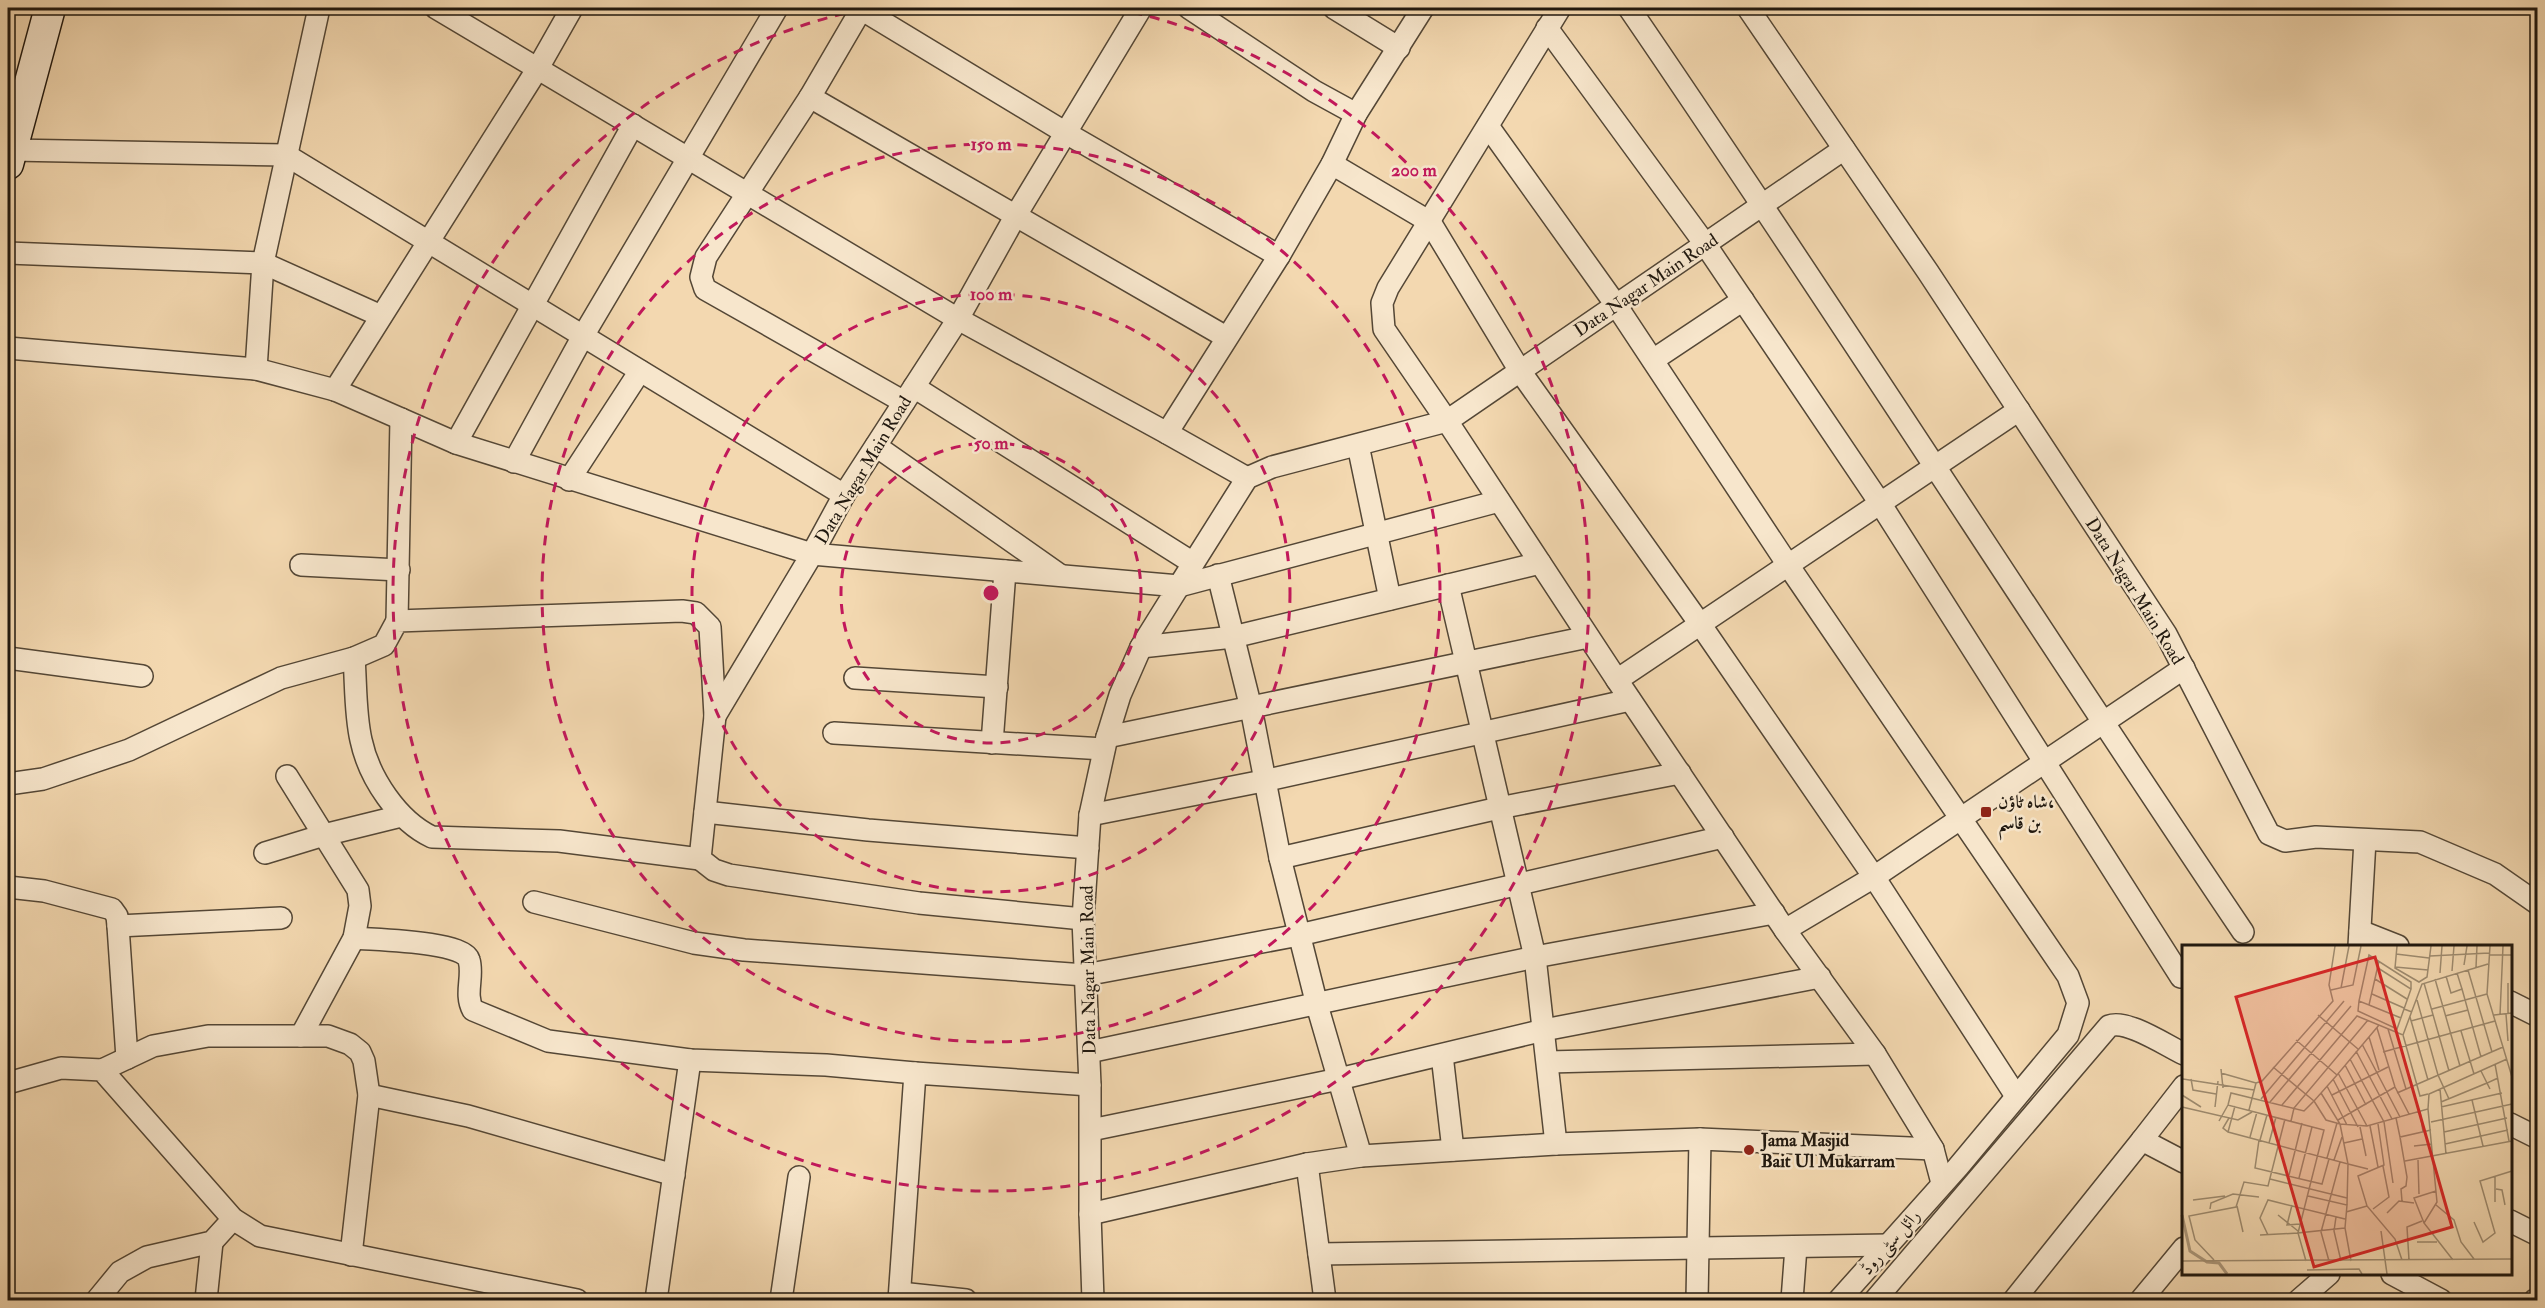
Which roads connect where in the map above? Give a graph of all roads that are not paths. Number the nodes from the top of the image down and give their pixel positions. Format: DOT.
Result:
graph roads {
  1 [pos="50,8"];
  2 [pos="319,8"];
  3 [pos="436,8"];
  4 [pos="572,8"];
  5 [pos="777,8"];
  6 [pos="862,8"];
  7 [pos="1141,8"];
  8 [pos="1190,8"];
  9 [pos="1334,8"];
  10 [pos="1423,8"];
  11 [pos="1560,8"];
  12 [pos="1629,8"];
  13 [pos="1748,8"];
  14 [pos="1547,28"];
  15 [pos="1400,48"];
  16 [pos="538,68"];
  17 [pos="810,97"];
  18 [pos="15,109"];
  19 [pos="1356,114"];
  20 [pos="633,125"];
  21 [pos="1488,126"];
  22 [pos="1066,133"];
  23 [pos="1844,149"];
  24 [pos="286,155"];
  25 [pos="9,157"];
  26 [pos="689,158"];
  27 [pos="1332,164"];
  28 [pos="747,193"];
  29 [pos="1764,204"];
  30 [pos="1016,215"];
  31 [pos="1430,222"];
  32 [pos="428,242"];
  33 [pos="1705,244"];
  34 [pos="8,253"];
  35 [pos="1279,256"];
  36 [pos="263,263"];
  37 [pos="1743,300"];
  38 [pos="533,305"];
  39 [pos="1616,305"];
  40 [pos="381,316"];
  41 [pos="958,319"];
  42 [pos="583,336"];
  43 [pos="1226,337"];
  44 [pos="8,348"];
  45 [pos="1653,360"];
  46 [pos="256,369"];
  47 [pos="640,371"];
  48 [pos="1520,371"];
  49 [pos="334,390"];
  50 [pos="909,394"];
  51 [pos="2019,410"];
  52 [pos="401,419"];
  53 [pos="1447,421"];
  54 [pos="1167,433"];
  55 [pos="456,443"];
  56 [pos="1358,445"];
  57 [pos="876,446"];
  58 [pos="514,462"];
  59 [pos="1936,465"];
  60 [pos="1247,478"];
  61 [pos="569,480"];
  62 [pos="844,495"];
  63 [pos="1499,501"];
  64 [pos="1880,503"];
  65 [pos="1376,534"];
  66 [pos="812,554"];
  67 [pos="1193,563"];
  68 [pos="1540,563"];
  69 [pos="301,565"];
  70 [pos="1788,565"];
  71 [pos="399,570"];
  72 [pos="1005,571"];
  73 [pos="1061,575"];
  74 [pos="1218,575"];
  75 [pos="1448,585"];
  76 [pos="1179,586"];
  77 [pos="1390,600"];
  78 [pos="397,621"];
  79 [pos="1700,624"];
  80 [pos="1233,637"];
  81 [pos="1588,637"];
  82 [pos="1142,647"];
  83 [pos="8,658"];
  84 [pos="354,658"];
  85 [pos="1467,662"];
  86 [pos="2184,668"];
  87 [pos="142,676"];
  88 [pos="855,678"];
  89 [pos="1617,680"];
  90 [pos="997,687"];
  91 [pos="1630,700"];
  92 [pos="1251,708"];
  93 [pos="715,716"];
  94 [pos="2102,723"];
  95 [pos="834,733"];
  96 [pos="1482,733"];
  97 [pos="992,743"];
  98 [pos="1106,743"];
  99 [pos="2045,762"];
  100 [pos="1680,773"];
  101 [pos="288,776"];
  102 [pos="1263,781"];
  103 [pos="8,784"];
  104 [pos="1499,808"];
  105 [pos="705,812"];
  106 [pos="1090,815"];
  107 [pos="402,816"];
  108 [pos="1962,818"];
  109 [pos="324,835"];
  110 [pos="1723,837"];
  111 [pos="2365,840"];
  112 [pos="1088,848"];
  113 [pos="266,853"];
  114 [pos="1280,858"];
  115 [pos="700,859"];
  116 [pos="1874,877"];
  117 [pos="1517,883"];
  118 [pos="8,887"];
  119 [pos="534,902"];
  120 [pos="2538,904"];
  121 [pos="280,918"];
  122 [pos="1083,919"];
  123 [pos="1779,921"];
  124 [pos="118,926"];
  125 [pos="2243,932"];
  126 [pos="1299,935"];
  127 [pos="354,938"];
  128 [pos="2359,939"];
  129 [pos="2392,945"];
  130 [pos="1535,957"];
  131 [pos="1085,975"];
  132 [pos="1820,977"];
  133 [pos="2181,977"];
  134 [pos="2512,1003"];
  135 [pos="1317,1005"];
  136 [pos="2538,1016"];
  137 [pos="1544,1030"];
  138 [pos="301,1036"];
  139 [pos="1089,1052"];
  140 [pos="2182,1053"];
  141 [pos="1875,1054"];
  142 [pos="1442,1055"];
  143 [pos="127,1058"];
  144 [pos="690,1060"];
  145 [pos="1548,1062"];
  146 [pos="102,1070"];
  147 [pos="915,1073"];
  148 [pos="1339,1079"];
  149 [pos="8,1083"];
  150 [pos="1090,1085"];
  151 [pos="2182,1089"];
  152 [pos="369,1095"];
  153 [pos="2016,1096"];
  154 [pos="2512,1125"];
  155 [pos="1090,1130"];
  156 [pos="2538,1138"];
  157 [pos="1700,1139"];
  158 [pos="2142,1140"];
  159 [pos="1556,1144"];
  160 [pos="1933,1149"];
  161 [pos="1453,1150"];
  162 [pos="1361,1156"];
  163 [pos="2182,1161"];
  164 [pos="1307,1164"];
  165 [pos="674,1175"];
  166 [pos="799,1177"];
  167 [pos="1942,1183"];
  168 [pos="1090,1214"];
  169 [pos="233,1219"];
  170 [pos="2512,1222"];
  171 [pos="2538,1235"];
  172 [pos="212,1242"];
  173 [pos="1888,1245"];
  174 [pos="1796,1247"];
  175 [pos="1698,1249"];
  176 [pos="2182,1250"];
  177 [pos="1319,1254"];
  178 [pos="351,1255"];
  179 [pos="2328,1275"];
  180 [pos="2394,1275"];
  181 [pos="899,1297"];
  182 [pos="97,1300"];
  183 [pos="206,1300"];
  184 [pos="577,1300"];
  185 [pos="656,1300"];
  186 [pos="781,1300"];
  187 [pos="966,1300"];
  188 [pos="1093,1300"];
  189 [pos="1325,1300"];
  190 [pos="1697,1300"];
  191 [pos="1792,1300"];
  192 [pos="1839,1300"];
  193 [pos="1875,1300"];
  194 [pos="2014,1300"];
  195 [pos="2141,1300"];
  196 [pos="2299,1300"];
  197 [pos="2441,1300"];
  1 -- 18 [label="street"];
  2 -- 24 [label="street"];
  3 -- 16 [label="street"];
  4 -- 16 [label="street"];
  5 -- 26 [label="street"];
  6 -- 17 [label="street"];
  6 -- 22 [label="street"];
  7 -- 22 [label="street, Data Nagar Main Road"];
  8 -- 19 [label="street"];
  9 -- 15 [label="street"];
  10 -- 15 [label="street"];
  11 -- 14 [label="street"];
  12 -- 29 [label="street"];
  13 -- 23 [label="street, Data Nagar Main Road"];
  14 -- 21 [label="street"];
  14 -- 33 [label="street"];
  15 -- 19 [label="street"];
  16 -- 20 [label="street"];
  16 -- 32 [label="street"];
  17 -- 28 [label="street"];
  17 -- 30 [label="street"];
  18 -- 25 [label="street"];
  19 -- 27 [label="street"];
  20 -- 26 [label="street"];
  20 -- 38 [label="street"];
  21 -- 31 [label="street"];
  21 -- 39 [label="street, رائل سٹی روڈ"];
  22 -- 30 [label="street, Data Nagar Main Road"];
  22 -- 35 [label="street"];
  23 -- 29 [label="street, Data Nagar Main Road"];
  23 -- 51 [label="street, Data Nagar Main Road"];
  24 -- 25 [label="street"];
  24 -- 32 [label="street"];
  24 -- 36 [label="street"];
  26 -- 28 [label="street"];
  26 -- 42 [label="street"];
  27 -- 31 [label="street"];
  27 -- 35 [label="street"];
  28 -- 41 [label="street"];
  28 -- 50 [label="street"];
  29 -- 33 [label="street, Data Nagar Main Road"];
  29 -- 59 [label="street"];
  30 -- 41 [label="street, Data Nagar Main Road"];
  30 -- 43 [label="street"];
  31 -- 48 [label="street"];
  31 -- 53 [label="street"];
  32 -- 38 [label="street"];
  32 -- 40 [label="street"];
  33 -- 37 [label="street"];
  33 -- 39 [label="street, Data Nagar Main Road"];
  34 -- 36 [label="street"];
  35 -- 43 [label="street"];
  36 -- 40 [label="street"];
  36 -- 46 [label="street"];
  37 -- 45 [label="street"];
  37 -- 64 [label="street"];
  38 -- 42 [label="street"];
  38 -- 55 [label="street"];
  39 -- 45 [label="street, رائل سٹی روڈ"];
  39 -- 48 [label="street, Data Nagar Main Road"];
  40 -- 49 [label="street"];
  41 -- 50 [label="street, Data Nagar Main Road"];
  41 -- 54 [label="street"];
  42 -- 47 [label="street"];
  42 -- 58 [label="street"];
  43 -- 54 [label="street"];
  44 -- 46 [label="street"];
  45 -- 70 [label="street, رائل سٹی روڈ"];
  46 -- 49 [label="street"];
  47 -- 61 [label="street"];
  47 -- 62 [label="street"];
  48 -- 53 [label="street, Data Nagar Main Road"];
  48 -- 79 [label="street"];
  49 -- 52 [label="street"];
  50 -- 57 [label="street, Data Nagar Main Road"];
  50 -- 67 [label="street"];
  51 -- 59 [label="street"];
  51 -- 86 [label="street, Data Nagar Main Road"];
  52 -- 55 [label="street"];
  52 -- 71 [label="street"];
  53 -- 56 [label="street, Data Nagar Main Road"];
  53 -- 63 [label="street"];
  54 -- 60 [label="street"];
  55 -- 58 [label="street"];
  56 -- 60 [label="street, Data Nagar Main Road"];
  56 -- 65 [label="street"];
  57 -- 62 [label="street, Data Nagar Main Road"];
  57 -- 73 [label="street"];
  58 -- 61 [label="street"];
  59 -- 64 [label="street"];
  59 -- 94 [label="street"];
  60 -- 67 [label="street, Data Nagar Main Road"];
  61 -- 66 [label="street"];
  62 -- 66 [label="street, Data Nagar Main Road"];
  63 -- 65 [label="street, Data Nagar Main Road"];
  63 -- 68 [label="street"];
  64 -- 70 [label="street"];
  64 -- 99 [label="street"];
  65 -- 74 [label="street, Data Nagar Main Road"];
  65 -- 77 [label="street"];
  66 -- 72 [label="street, Data Nagar Main Road"];
  66 -- 93 [label="street"];
  67 -- 76 [label="street, Data Nagar Main Road"];
  68 -- 75 [label="street"];
  68 -- 81 [label="street"];
  69 -- 71 [label="street"];
  70 -- 79 [label="street"];
  70 -- 108 [label="street, رائل سٹی روڈ"];
  71 -- 78 [label="street"];
  72 -- 73 [label="street, Data Nagar Main Road"];
  72 -- 90 [label="street"];
  73 -- 76 [label="street, Data Nagar Main Road"];
  74 -- 76 [label="street, Data Nagar Main Road"];
  74 -- 80 [label="street"];
  75 -- 77 [label="street"];
  75 -- 85 [label="street"];
  76 -- 82 [label="street, Data Nagar Main Road"];
  77 -- 80 [label="street"];
  78 -- 84 [label="street"];
  78 -- 93 [label="street"];
  79 -- 89 [label="street"];
  79 -- 116 [label="street"];
  80 -- 82 [label="street"];
  80 -- 92 [label="street"];
  81 -- 85 [label="street"];
  81 -- 89 [label="street"];
  82 -- 98 [label="street, Data Nagar Main Road"];
  83 -- 87 [label="street"];
  84 -- 103 [label="street"];
  84 -- 107 [label="street"];
  85 -- 92 [label="street"];
  85 -- 96 [label="street"];
  86 -- 94 [label="street"];
  86 -- 111 [label="street, Data Nagar Main Road"];
  88 -- 90 [label="street"];
  89 -- 91 [label="street"];
  90 -- 97 [label="street"];
  91 -- 96 [label="street"];
  91 -- 100 [label="street"];
  92 -- 98 [label="street"];
  92 -- 102 [label="street"];
  93 -- 105 [label="street"];
  94 -- 99 [label="street"];
  94 -- 125 [label="street"];
  95 -- 97 [label="street"];
  96 -- 102 [label="street"];
  96 -- 104 [label="street"];
  97 -- 98 [label="street"];
  98 -- 106 [label="street, Data Nagar Main Road"];
  99 -- 108 [label="street"];
  99 -- 133 [label="street"];
  100 -- 104 [label="street"];
  100 -- 110 [label="street"];
  101 -- 109 [label="street"];
  102 -- 106 [label="street"];
  102 -- 114 [label="street"];
  104 -- 114 [label="street"];
  104 -- 117 [label="street"];
  105 -- 112 [label="street"];
  105 -- 115 [label="street"];
  106 -- 112 [label="street, Data Nagar Main Road"];
  107 -- 109 [label="street"];
  107 -- 115 [label="street"];
  108 -- 116 [label="street"];
  108 -- 153 [label="street, رائل سٹی روڈ"];
  109 -- 113 [label="street"];
  109 -- 127 [label="street"];
  110 -- 117 [label="street"];
  110 -- 123 [label="street"];
  111 -- 120 [label="street, Data Nagar Main Road"];
  111 -- 128 [label="street"];
  112 -- 122 [label="street, Data Nagar Main Road"];
  114 -- 126 [label="street"];
  115 -- 122 [label="street"];
  116 -- 123 [label="street"];
  116 -- 153 [label="street"];
  117 -- 126 [label="street"];
  117 -- 130 [label="street"];
  118 -- 124 [label="street"];
  119 -- 131 [label="street"];
  121 -- 124 [label="street"];
  122 -- 131 [label="street, Data Nagar Main Road"];
  123 -- 130 [label="street"];
  123 -- 132 [label="street"];
  124 -- 143 [label="street"];
  126 -- 131 [label="street"];
  126 -- 135 [label="street"];
  127 -- 138 [label="street"];
  127 -- 144 [label="street"];
  128 -- 129 [label="street"];
  130 -- 135 [label="street"];
  130 -- 137 [label="street"];
  131 -- 139 [label="street, Data Nagar Main Road"];
  132 -- 137 [label="street"];
  132 -- 141 [label="street"];
  134 -- 136 [label="street"];
  135 -- 139 [label="street"];
  135 -- 148 [label="street"];
  137 -- 142 [label="street"];
  137 -- 145 [label="street"];
  138 -- 143 [label="street"];
  138 -- 152 [label="street"];
  139 -- 150 [label="street, Data Nagar Main Road"];
  140 -- 193 [label="street"];
  141 -- 145 [label="street"];
  141 -- 160 [label="street"];
  142 -- 148 [label="street"];
  142 -- 161 [label="street"];
  143 -- 146 [label="street"];
  144 -- 147 [label="street"];
  144 -- 165 [label="street"];
  145 -- 159 [label="street"];
  146 -- 149 [label="street"];
  146 -- 169 [label="street"];
  147 -- 150 [label="street"];
  147 -- 181 [label="street"];
  148 -- 155 [label="street"];
  148 -- 162 [label="street"];
  150 -- 155 [label="street, Data Nagar Main Road"];
  151 -- 158 [label="street"];
  152 -- 165 [label="street"];
  152 -- 178 [label="street"];
  153 -- 167 [label="street, رائل سٹی روڈ"];
  154 -- 156 [label="street"];
  155 -- 168 [label="street, Data Nagar Main Road"];
  157 -- 159 [label="street"];
  157 -- 160 [label="street"];
  157 -- 175 [label="street"];
  158 -- 163 [label="street"];
  158 -- 194 [label="street"];
  159 -- 161 [label="street"];
  160 -- 167 [label="street"];
  161 -- 162 [label="street"];
  162 -- 164 [label="street"];
  164 -- 168 [label="street"];
  164 -- 177 [label="street"];
  165 -- 185 [label="street"];
  166 -- 186 [label="street"];
  167 -- 173 [label="street, رائل سٹی روڈ"];
  168 -- 188 [label="street, Data Nagar Main Road"];
  169 -- 172 [label="street"];
  169 -- 178 [label="street"];
  170 -- 171 [label="street"];
  172 -- 182 [label="street"];
  172 -- 183 [label="street"];
  173 -- 174 [label="street"];
  173 -- 192 [label="street, رائل سٹی روڈ"];
  174 -- 175 [label="street"];
  174 -- 191 [label="street"];
  175 -- 177 [label="street"];
  175 -- 190 [label="street"];
  176 -- 195 [label="street"];
  177 -- 189 [label="street"];
  178 -- 184 [label="street"];
  179 -- 196 [label="street"];
  180 -- 197 [label="street"];
  181 -- 187 [label="street"];
}
